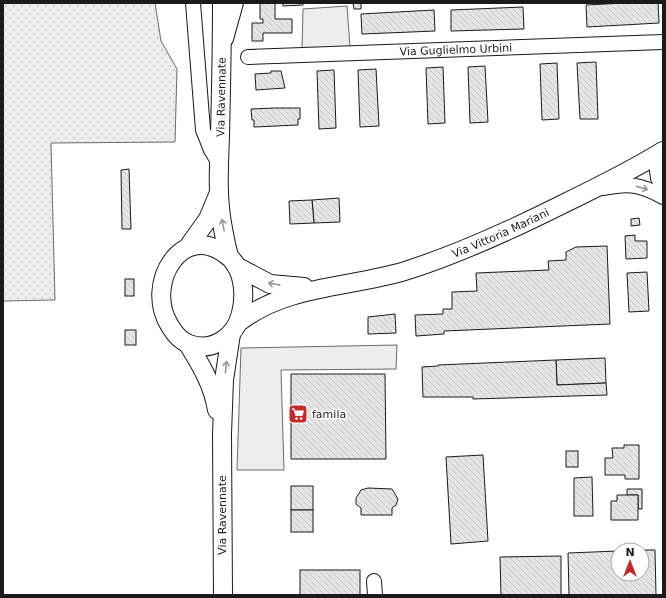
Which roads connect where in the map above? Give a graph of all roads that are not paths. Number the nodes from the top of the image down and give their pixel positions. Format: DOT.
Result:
graph roads {
  1 [pos="193,3"];
  2 [pos="222,3"];
  3 [pos="236,3"];
  4 [pos="663,42"];
  5 [pos="222,52"];
  6 [pos="248,57"];
  7 [pos="660,156"];
  8 [pos="219,163"];
  9 [pos="592,190"];
  10 [pos="663,190"];
  11 [pos="218,194"];
  12 [pos="663,197"];
  13 [pos="188,247"];
  14 [pos="233,261"];
  15 [pos="327,288"];
  16 [pos="235,328"];
  17 [pos="188,344"];
  18 [pos="222,434"];
  19 [pos="374,580"];
  20 [pos="223,595"];
  21 [pos="374,595"];
  1 -- 8 [label="street"];
  2 -- 5 [label="main road"];
  3 -- 5 [label="street, Via Ravennate"];
  4 -- 6 [label="street, Via Guglielmo Urbini"];
  5 -- 8 [label="main road, Via Ravennate"];
  7 -- 9 [label="main road, Via Vittoria Mariani"];
  7 -- 10 [label="street"];
  8 -- 11 [label="main road, Via Ravennate"];
  9 -- 12 [label="street, one-way"];
  9 -- 15 [label="main road, Via Vittoria Mariani"];
  11 -- 13 [label="main road, Via Ravennate"];
  14 -- 11 [label="main road, Via Ravennate, one-way"];
  13 -- 14 [label="main road"];
  13 -- 17 [label="main road"];
  15 -- 14 [label="main road, Via Vittoria Mariani, one-way"];
  14 -- 16 [label="main road"];
  15 -- 16 [label="main road, Via Vittoria Mariani"];
  16 -- 17 [label="main road"];
  18 -- 16 [label="main road, Via Ravennate, one-way"];
  17 -- 18 [label="main road, Via Ravennate"];
  18 -- 20 [label="main road, Via Ravennate"];
  19 -- 21 [label="street"];
}
